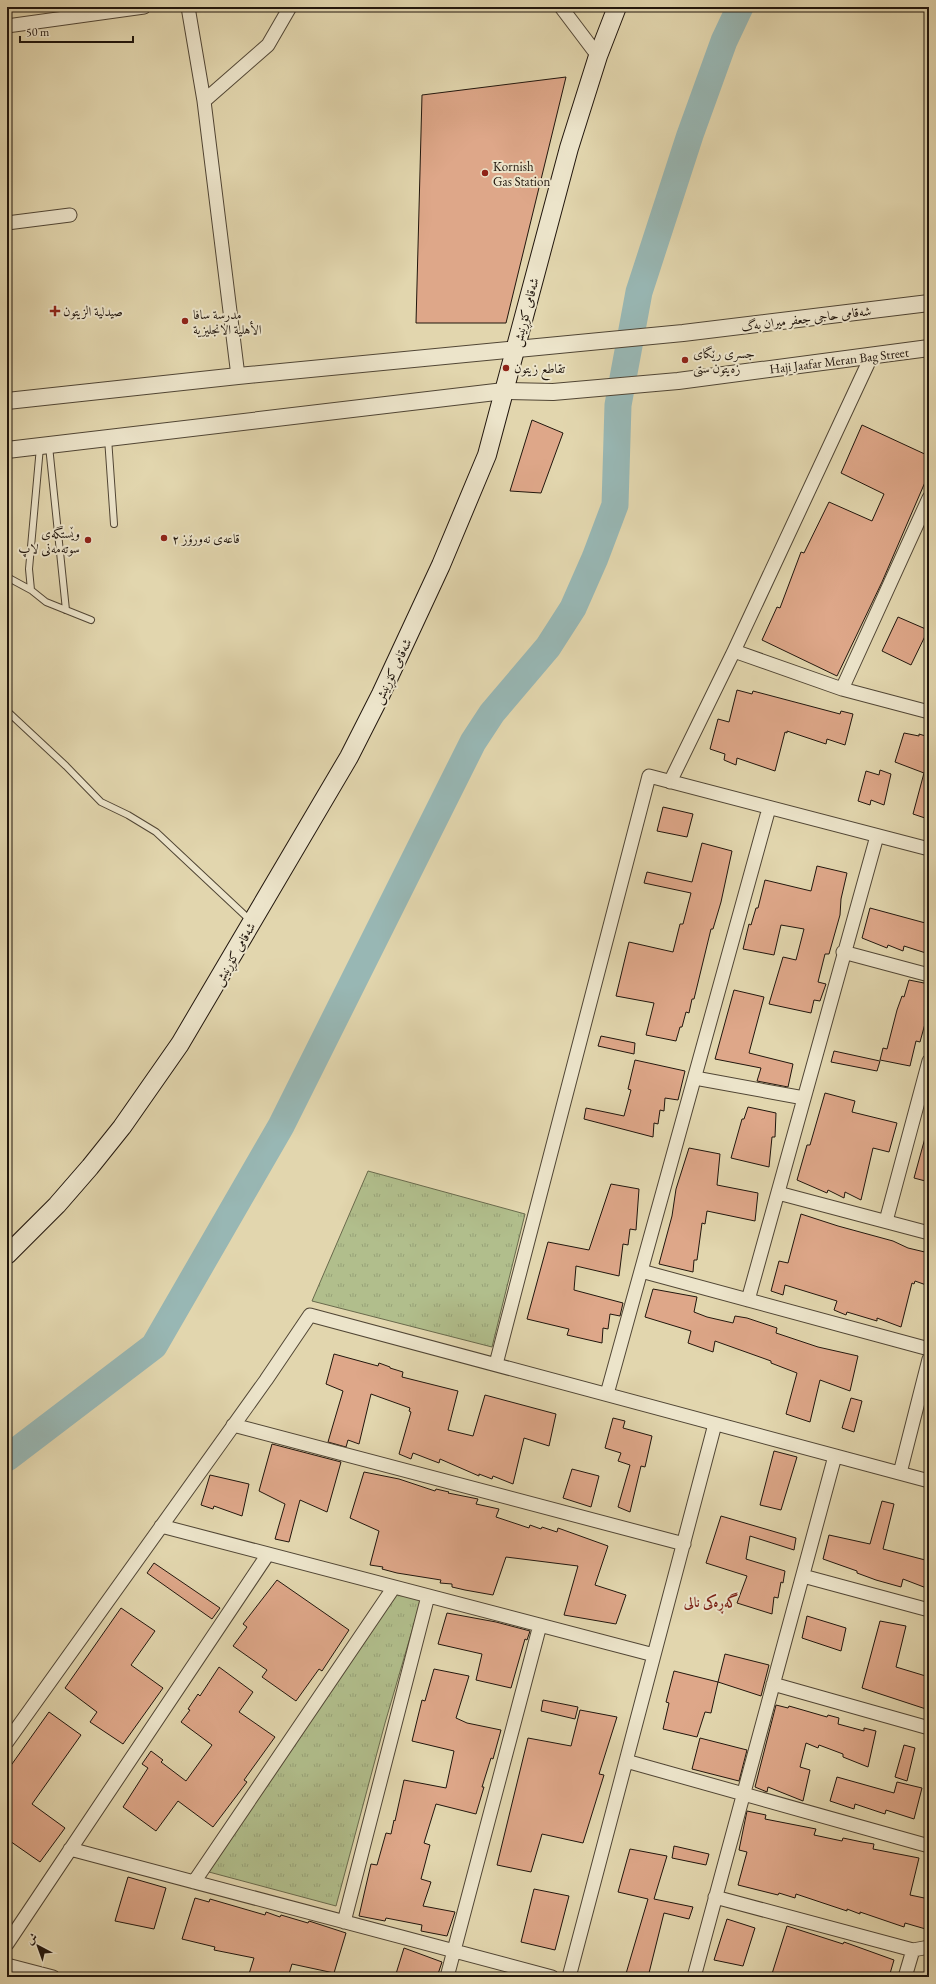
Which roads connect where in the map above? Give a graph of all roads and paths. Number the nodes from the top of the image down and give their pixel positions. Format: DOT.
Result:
graph roads {
  1 [pos="144,7"];
  2 [pos="188,7"];
  3 [pos="290,7"];
  4 [pos="561,7"];
  5 [pos="617,7"];
  6 [pos="75,12"];
  7 [pos="7,26"];
  8 [pos="598,56"];
  9 [pos="204,101"];
  10 [pos="70,215"];
  11 [pos="7,223"];
  12 [pos="929,303"];
  13 [pos="929,348"];
  14 [pos="515,350"];
  15 [pos="871,357"];
  16 [pos="238,376"];
  17 [pos="504,391"];
  18 [pos="7,401"];
  19 [pos="108,438"];
  20 [pos="44,445"];
  21 [pos="7,450"];
  22 [pos="929,498"];
  23 [pos="114,524"];
  24 [pos="7,577"];
  25 [pos="31,590"];
  26 [pos="66,610"];
  27 [pos="91,620"];
  28 [pos="734,651"];
  29 [pos="842,689"];
  30 [pos="7,711"];
  31 [pos="929,712"];
  32 [pos="670,782"];
  33 [pos="769,808"];
  34 [pos="876,836"];
  35 [pos="929,850"];
  36 [pos="253,922"];
  37 [pos="843,952"];
  38 [pos="929,974"];
  39 [pos="929,1061"];
  40 [pos="695,1078"];
  41 [pos="925,1094"];
  42 [pos="804,1098"];
  43 [pos="778,1194"];
  44 [pos="886,1221"];
  45 [pos="929,1232"];
  46 [pos="7,1255"];
  47 [pos="641,1271"];
  48 [pos="748,1300"];
  49 [pos="929,1350"];
  50 [pos="929,1359"];
  51 [pos="496,1364"];
  52 [pos="607,1394"];
  53 [pos="715,1424"];
  54 [pos="233,1425"];
  55 [pos="835,1456"];
  56 [pos="900,1474"];
  57 [pos="929,1481"];
  58 [pos="161,1526"];
  59 [pos="684,1544"];
  60 [pos="268,1554"];
  61 [pos="803,1576"];
  62 [pos="394,1587"];
  63 [pos="428,1596"];
  64 [pos="929,1610"];
  65 [pos="540,1625"];
  66 [pos="654,1655"];
  67 [pos="773,1684"];
  68 [pos="929,1728"];
  69 [pos="7,1742"];
  70 [pos="626,1761"];
  71 [pos="743,1795"];
  72 [pos="929,1846"];
  73 [pos="70,1849"];
  74 [pos="194,1882"];
  75 [pos="715,1897"];
  76 [pos="344,1922"];
  77 [pos="7,1944"];
  78 [pos="929,1947"];
  79 [pos="913,1950"];
  80 [pos="454,1951"];
  81 [pos="7,1965"];
  82 [pos="52,1977"];
  83 [pos="447,1977"];
  84 [pos="552,1977"];
  85 [pos="569,1977"];
  86 [pos="694,1977"];
  87 [pos="905,1977"];
  1 -- 6 [label="street"];
  2 -- 9 [label="street"];
  3 -- 9 [label="street"];
  4 -- 8 [label="street"];
  5 -- 8 [label="main road, شەقامی کۆڕنیش"];
  6 -- 7 [label="street"];
  8 -- 14 [label="main road, شەقامی کۆڕنیش"];
  9 -- 16 [label="street"];
  10 -- 11 [label="street"];
  12 -- 14 [label="street, شەقامی حاجی جعفر میران بەگ"];
  13 -- 15 [label="street, Haji Jaafar Meran Bag Street"];
  14 -- 16 [label="street, شەقامی حاجی جعفر میران بەگ"];
  14 -- 17 [label="main road, شەقامی کۆڕنیش"];
  15 -- 17 [label="street, Haji Jaafar Meran Bag Street"];
  15 -- 28 [label="street"];
  16 -- 18 [label="street, شەقامی حاجی جعفر میران بەگ"];
  17 -- 19 [label="street, Haji Jaafar Meran Bag Street"];
  17 -- 36 [label="main road, شەقامی کۆڕنیش"];
  19 -- 20 [label="street, Haji Jaafar Meran Bag Street"];
  19 -- 23 [label="lane"];
  20 -- 21 [label="street, Haji Jaafar Meran Bag Street"];
  20 -- 25 [label="lane"];
  20 -- 26 [label="lane"];
  22 -- 29 [label="street"];
  24 -- 25 [label="lane"];
  25 -- 26 [label="lane"];
  26 -- 27 [label="lane"];
  28 -- 29 [label="street"];
  28 -- 32 [label="street"];
  29 -- 31 [label="street"];
  30 -- 36 [label="lane"];
  32 -- 33 [label="street"];
  32 -- 51 [label="street"];
  33 -- 34 [label="street"];
  33 -- 40 [label="street"];
  34 -- 35 [label="street"];
  34 -- 37 [label="street"];
  36 -- 46 [label="main road, شەقامی کۆڕنیش"];
  37 -- 38 [label="street"];
  37 -- 42 [label="street"];
  39 -- 41 [label="street"];
  40 -- 42 [label="street"];
  40 -- 47 [label="street"];
  41 -- 44 [label="street"];
  42 -- 43 [label="street"];
  43 -- 44 [label="street"];
  43 -- 48 [label="street"];
  44 -- 45 [label="street"];
  47 -- 48 [label="street"];
  47 -- 52 [label="street"];
  48 -- 49 [label="street"];
  50 -- 56 [label="street"];
  51 -- 52 [label="street"];
  51 -- 54 [label="street"];
  52 -- 53 [label="street"];
  53 -- 55 [label="street"];
  53 -- 59 [label="street"];
  54 -- 58 [label="street"];
  54 -- 59 [label="street"];
  55 -- 56 [label="street"];
  55 -- 61 [label="street"];
  56 -- 57 [label="street"];
  58 -- 60 [label="street"];
  58 -- 69 [label="street"];
  59 -- 66 [label="street"];
  60 -- 62 [label="street"];
  60 -- 73 [label="street"];
  61 -- 64 [label="street"];
  61 -- 67 [label="street"];
  62 -- 63 [label="street"];
  62 -- 74 [label="street"];
  63 -- 65 [label="street"];
  63 -- 76 [label="street"];
  65 -- 66 [label="street"];
  65 -- 80 [label="street"];
  66 -- 70 [label="street"];
  67 -- 68 [label="street"];
  67 -- 71 [label="street"];
  70 -- 71 [label="street"];
  70 -- 85 [label="street"];
  71 -- 72 [label="street"];
  71 -- 75 [label="street"];
  73 -- 74 [label="street"];
  73 -- 77 [label="street"];
  74 -- 76 [label="street"];
  75 -- 79 [label="street"];
  75 -- 86 [label="street"];
  76 -- 80 [label="street"];
  78 -- 79 [label="street"];
  79 -- 87 [label="street"];
  80 -- 83 [label="street"];
  80 -- 84 [label="street"];
  81 -- 82 [label="street"];
}
